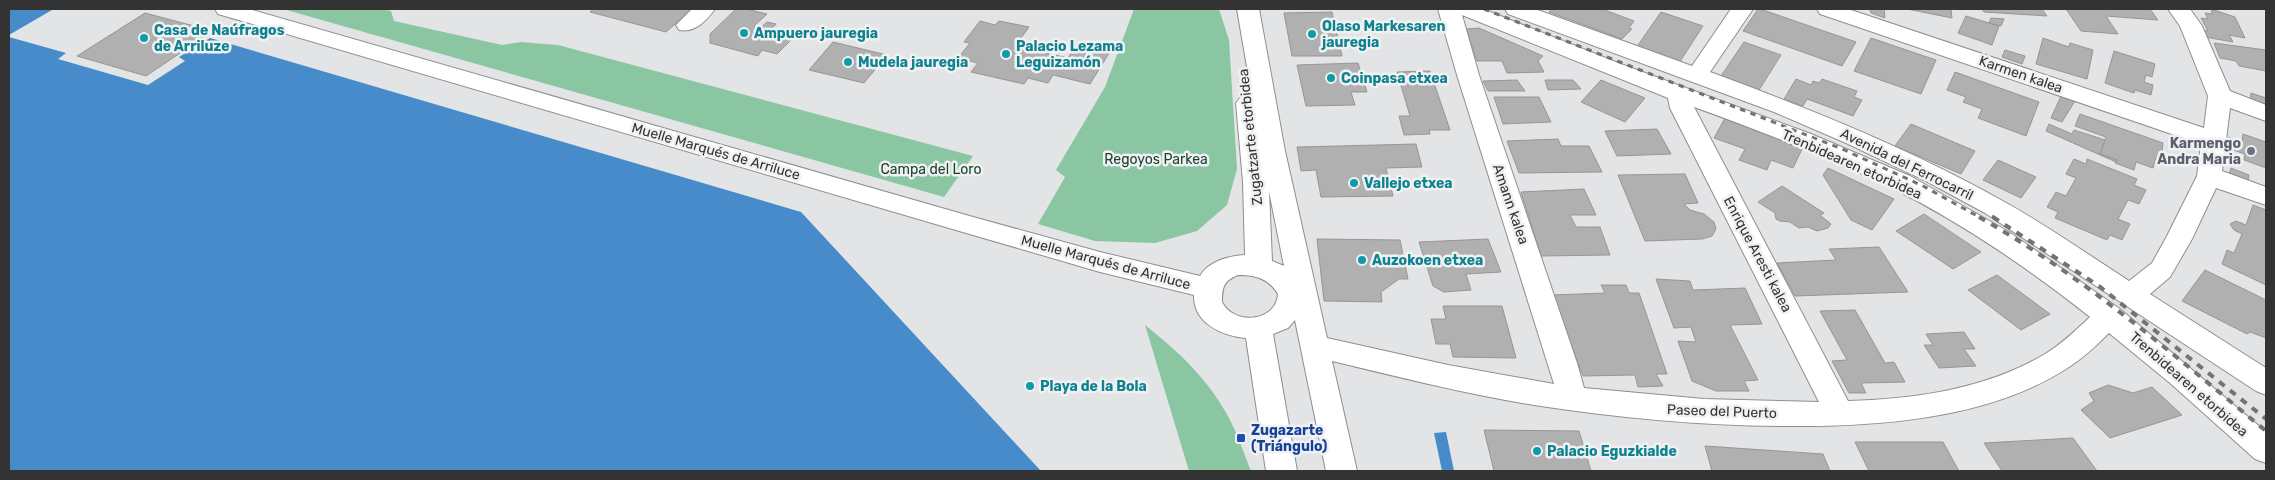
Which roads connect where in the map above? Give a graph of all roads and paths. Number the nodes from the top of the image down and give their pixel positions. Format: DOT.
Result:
graph roads {
  1 [pos="226,9"];
  2 [pos="704,9"];
  3 [pos="1234,9"];
  4 [pos="1248,9"];
  5 [pos="1449,9"];
  6 [pos="1465,9"];
  7 [pos="1516,9"];
  8 [pos="1742,9"];
  9 [pos="1828,9"];
  10 [pos="2179,9"];
  11 [pos="687,24"];
  12 [pos="1688,84"];
  13 [pos="2220,96"];
  14 [pos="2266,113"];
  15 [pos="2214,140"];
  16 [pos="2209,176"];
  17 [pos="2266,196"];
  18 [pos="1293,245"];
  19 [pos="1260,267"];
  20 [pos="1208,288"];
  21 [pos="2131,294"];
  22 [pos="1291,295"];
  23 [pos="2110,316"];
  24 [pos="1258,328"];
  25 [pos="1314,346"];
  26 [pos="2266,383"];
  27 [pos="1572,399"];
  28 [pos="1840,414"];
  29 [pos="2266,450"];
  30 [pos="1281,471"];
  31 [pos="1341,471"];
  1 -- 20 [label="street, Muelle Marqués de Arriluce"];
  2 -- 11 [label="street"];
  3 -- 19 [label="street, Zugatzarte etorbidea"];
  4 -- 18 [label="street, Zugatzarte etorbidea"];
  5 -- 27 [label="street, Amann kalea"];
  6 -- 12 [label="street, Trenbidearen etorbidea"];
  7 -- 12 [label="street, Avenida del Ferrocarril"];
  8 -- 12 [label="street"];
  9 -- 15 [label="street, Karmen kalea"];
  10 -- 13 [label="street"];
  12 -- 21 [label="street, Avenida del Ferrocarril"];
  12 -- 23 [label="street, Trenbidearen etorbidea"];
  12 -- 28 [label="street, Enrique Aresti kalea"];
  13 -- 14 [label="street"];
  13 -- 15 [label="street"];
  15 -- 16 [label="street"];
  16 -- 17 [label="street"];
  16 -- 21 [label="street"];
  18 -- 22 [label="street, Zugatzarte etorbidea"];
  18 -- 25 [label="street, Zugatzarte etorbidea"];
  19 -- 20 [label="street"];
  19 -- 22 [label="street"];
  20 -- 24 [label="street"];
  21 -- 26 [label="street, Avenida del Ferrocarril"];
  22 -- 24 [label="street"];
  22 -- 25 [label="street, Zugatzarte etorbidea"];
  23 -- 28 [label="street, Paseo del Puerto"];
  23 -- 29 [label="street, Trenbidearen etorbidea"];
  24 -- 30 [label="street"];
  25 -- 27 [label="street, Paseo del Puerto"];
  25 -- 31 [label="street, Zugatzarte etorbidea"];
  27 -- 28 [label="street, Paseo del Puerto"];
}
